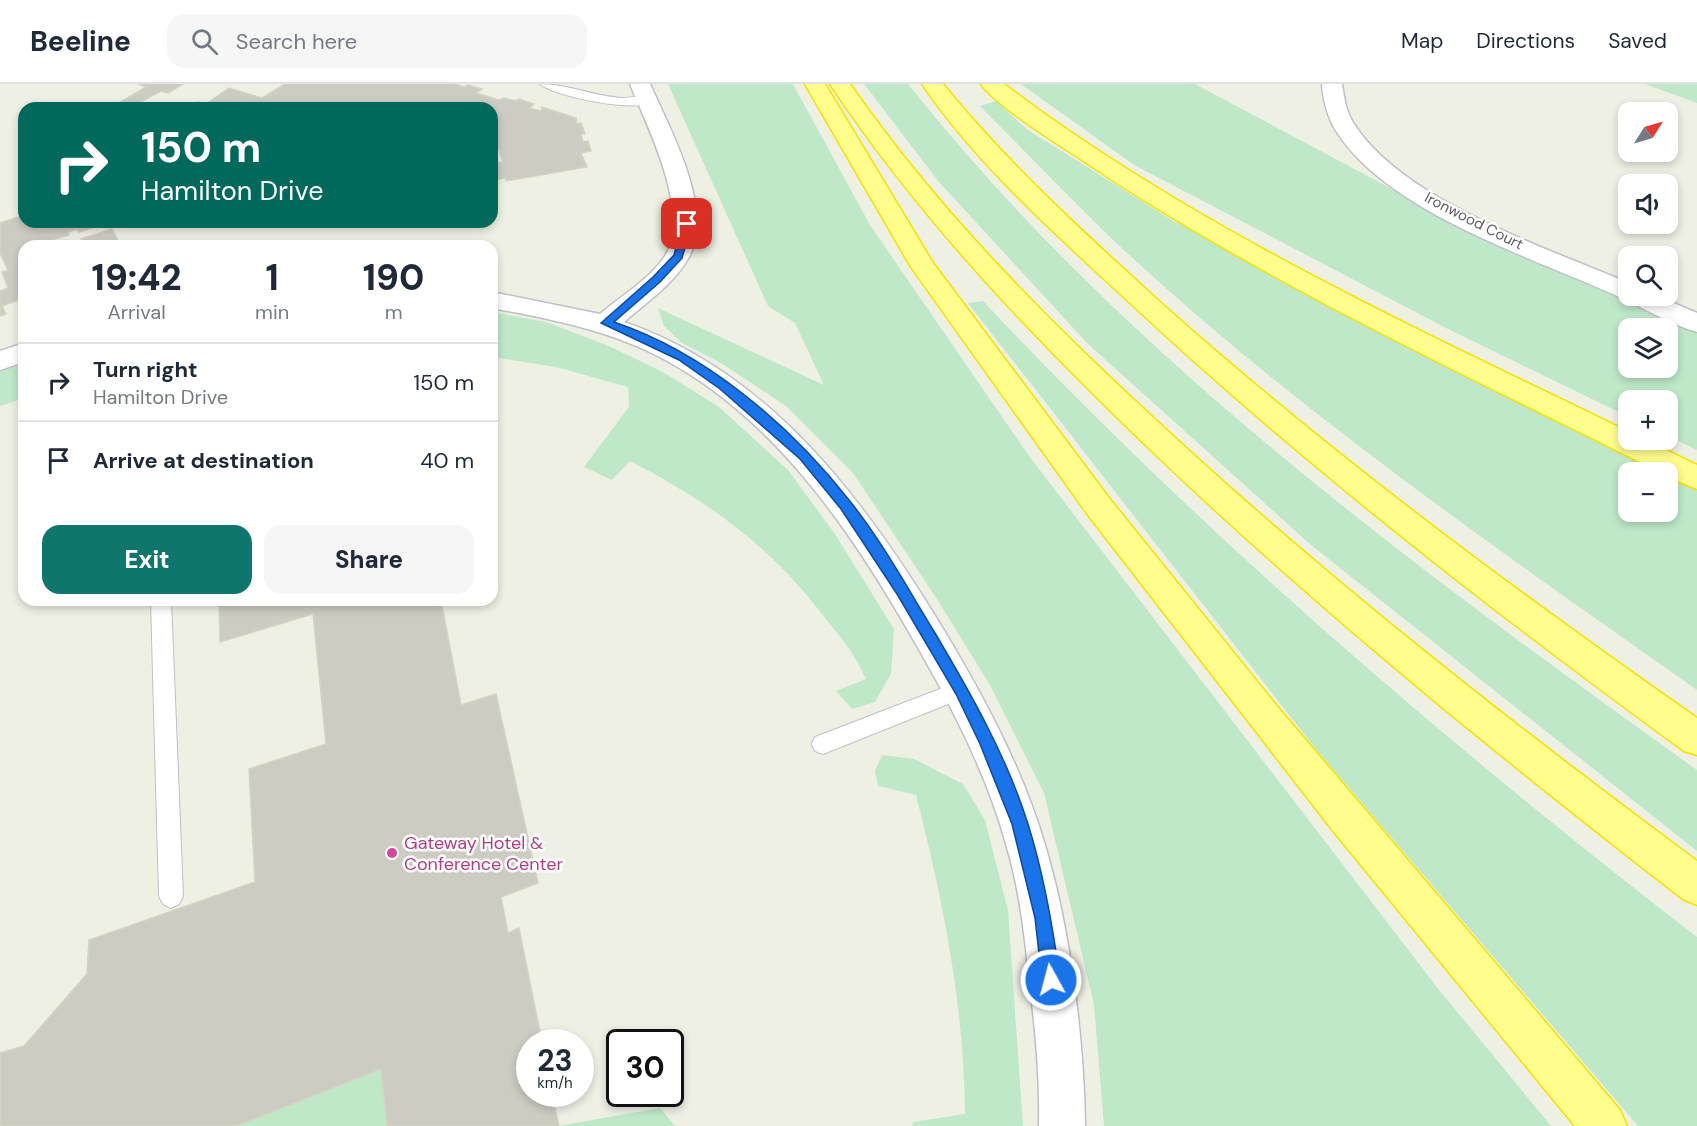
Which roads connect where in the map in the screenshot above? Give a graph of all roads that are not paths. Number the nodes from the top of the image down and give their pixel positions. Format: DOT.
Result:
graph roads {
  1 [pos="546,84"];
  2 [pos="815,84"];
  3 [pos="840,84"];
  4 [pos="932,84"];
  5 [pos="991,84"];
  6 [pos="1332,84"];
  7 [pos="644,93"];
  8 [pos="1618,287"];
  9 [pos="498,301"];
  10 [pos="1659,306"];
  11 [pos="1697,322"];
  12 [pos="606,323"];
  13 [pos="18,354"];
  14 [pos="0,361"];
  15 [pos="1697,478"];
  16 [pos="161,606"];
  17 [pos="961,690"];
  18 [pos="1697,739"];
  19 [pos="823,744"];
  20 [pos="1697,885"];
  21 [pos="171,896"];
  22 [pos="1062,1126"];
  23 [pos="1604,1126"];
  1 -- 7 [label="lane"];
  2 -- 23 [label="highway"];
  3 -- 20 [label="highway"];
  4 -- 18 [label="highway"];
  5 -- 15 [label="highway"];
  6 -- 8 [label="street, Ironwood Court"];
  7 -- 12 [label="street"];
  9 -- 12 [label="street"];
  10 -- 11 [label="street"];
  12 -- 17 [label="street"];
  13 -- 14 [label="street"];
  16 -- 21 [label="lane"];
  17 -- 19 [label="lane"];
  17 -- 22 [label="street"];
}
